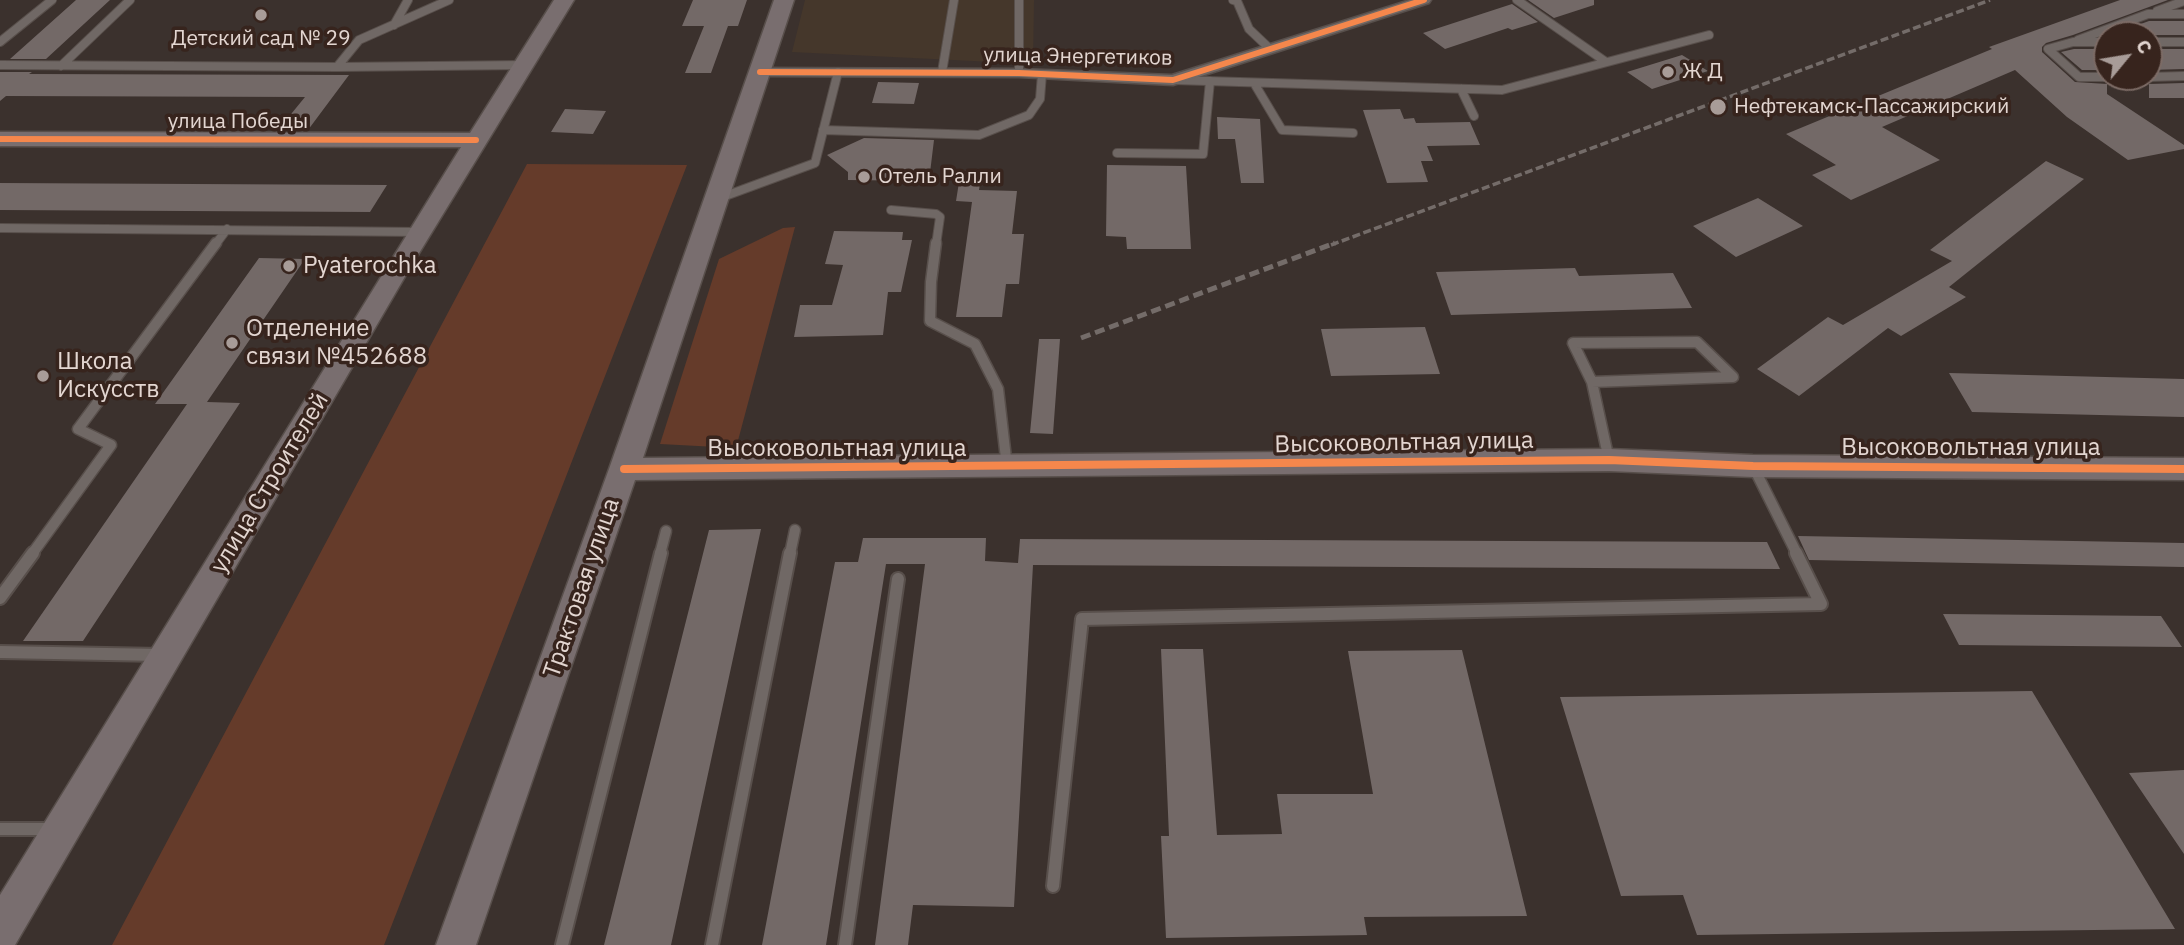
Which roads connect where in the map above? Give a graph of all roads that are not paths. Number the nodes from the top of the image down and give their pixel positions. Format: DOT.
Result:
graph roads {
  1 [pos="52,0"];
  2 [pos="130,0"];
  3 [pos="408,0"];
  4 [pos="449,0"];
  5 [pos="564,0"];
  6 [pos="784,0"];
  7 [pos="954,0"];
  8 [pos="1019,0"];
  9 [pos="1233,0"];
  10 [pos="1424,0"];
  11 [pos="1517,0"];
  12 [pos="2184,1"];
  13 [pos="2148,14"];
  14 [pos="2184,15"];
  15 [pos="394,25"];
  16 [pos="1709,35"];
  17 [pos="0,42"];
  18 [pos="2073,43"];
  19 [pos="2093,43"];
  20 [pos="2163,43"];
  21 [pos="2184,43"];
  22 [pos="1269,48"];
  23 [pos="1606,62"];
  24 [pos="0,65"];
  25 [pos="525,65"];
  26 [pos="61,66"];
  27 [pos="337,67"];
  28 [pos="760,72"];
  29 [pos="838,72"];
  30 [pos="942,72"];
  31 [pos="1019,73"];
  32 [pos="1042,74"];
  33 [pos="2184,76"];
  34 [pos="2093,77"];
  35 [pos="2163,77"];
  36 [pos="1173,80"];
  37 [pos="1210,81"];
  38 [pos="1254,83"];
  39 [pos="1461,89"];
  40 [pos="1474,116"];
  41 [pos="823,130"];
  42 [pos="1353,133"];
  43 [pos="0,139"];
  44 [pos="476,140"];
  45 [pos="1117,153"];
  46 [pos="717,199"];
  47 [pos="891,210"];
  48 [pos="0,229"];
  49 [pos="227,229"];
  50 [pos="420,232"];
  51 [pos="1592,382"];
  52 [pos="1609,460"];
  53 [pos="1753,466"];
  54 [pos="1007,467"];
  55 [pos="624,469"];
  56 [pos="2184,469"];
  57 [pos="795,530"];
  58 [pos="666,531"];
  59 [pos="898,579"];
  60 [pos="0,598"];
  61 [pos="0,652"];
  62 [pos="164,655"];
  63 [pos="0,829"];
  64 [pos="62,830"];
  65 [pos="1053,886"];
  66 [pos="0,932"];
  67 [pos="456,945"];
  68 [pos="562,945"];
  69 [pos="712,945"];
  70 [pos="845,945"];
  1 -- 17 [label="lane"];
  2 -- 26 [label="lane"];
  3 -- 15 [label="lane"];
  4 -- 15 [label="lane"];
  5 -- 25 [label="main road, улица Строителей"];
  6 -- 28 [label="main road, Трактовая улица"];
  7 -- 30 [label="lane"];
  8 -- 31 [label="lane"];
  9 -- 22 [label="lane"];
  10 -- 22 [label="street, улица Энергетиков"];
  11 -- 23 [label="lane"];
  12 -- 13 [label="lane"];
  13 -- 14 [label="lane"];
  13 -- 18 [label="lane"];
  15 -- 27 [label="lane"];
  16 -- 23 [label="lane"];
  18 -- 19 [label="lane"];
  18 -- 34 [label="lane"];
  20 -- 21 [label="lane"];
  22 -- 36 [label="street, улица Энергетиков"];
  23 -- 39 [label="lane"];
  24 -- 26 [label="lane"];
  25 -- 27 [label="lane"];
  25 -- 44 [label="main road, улица Строителей"];
  26 -- 27 [label="lane"];
  28 -- 29 [label="street, улица Энергетиков"];
  28 -- 46 [label="main road, Трактовая улица"];
  29 -- 30 [label="street, улица Энергетиков"];
  29 -- 41 [label="lane"];
  30 -- 31 [label="street, улица Энергетиков"];
  31 -- 32 [label="street, улица Энергетиков"];
  32 -- 36 [label="street, улица Энергетиков"];
  32 -- 41 [label="lane"];
  33 -- 35 [label="lane"];
  36 -- 37 [label="lane"];
  37 -- 38 [label="lane"];
  37 -- 45 [label="lane"];
  38 -- 39 [label="lane"];
  38 -- 42 [label="lane"];
  39 -- 40 [label="lane"];
  41 -- 46 [label="lane"];
  43 -- 44 [label="main road, улица Победы"];
  44 -- 50 [label="main road, улица Строителей"];
  46 -- 55 [label="main road, Трактовая улица"];
  47 -- 54 [label="lane"];
  48 -- 49 [label="lane"];
  49 -- 50 [label="lane"];
  49 -- 60 [label="lane"];
  50 -- 62 [label="main road, улица Строителей"];
  51 -- 51 [label="lane"];
  51 -- 52 [label="lane"];
  52 -- 53 [label="main road, Высоковольтная улица"];
  52 -- 54 [label="main road, Высоковольтная улица"];
  53 -- 56 [label="main road, Высоковольтная улица"];
  53 -- 65 [label="lane"];
  54 -- 55 [label="main road, Высоковольтная улица"];
  55 -- 67 [label="main road, Трактовая улица"];
  57 -- 69 [label="lane"];
  58 -- 68 [label="lane"];
  59 -- 70 [label="lane"];
  61 -- 62 [label="lane"];
  62 -- 64 [label="main road, улица Строителей"];
  63 -- 64 [label="lane"];
  64 -- 66 [label="main road, улица Строителей"];
}
